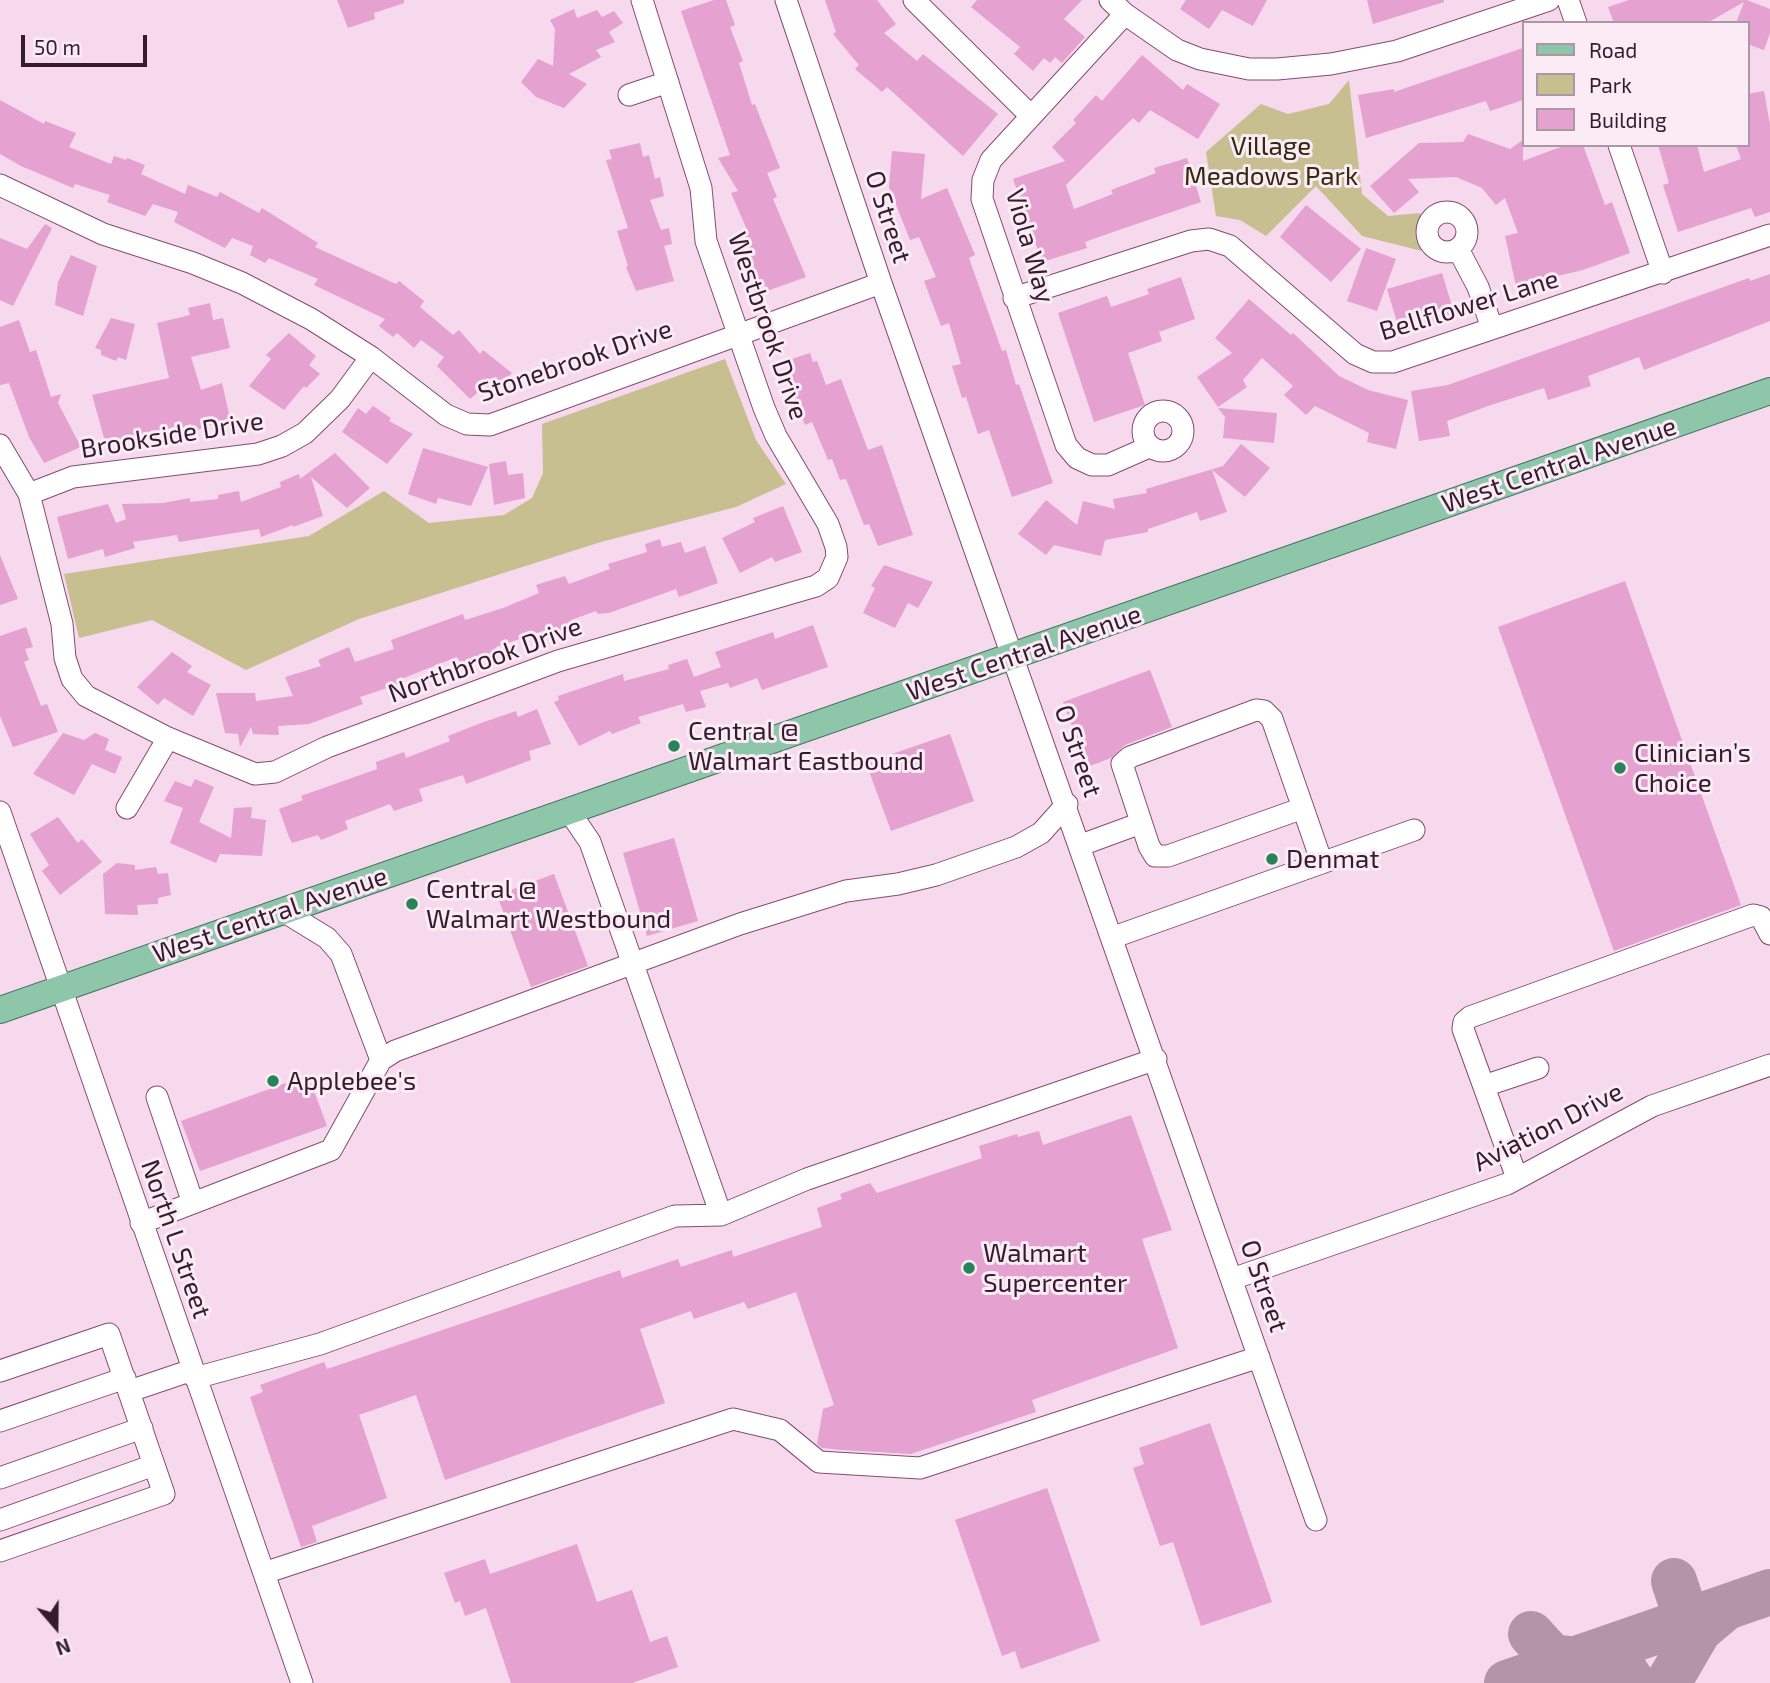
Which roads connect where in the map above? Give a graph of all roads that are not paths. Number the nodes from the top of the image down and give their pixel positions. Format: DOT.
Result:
graph roads {
  1 [pos="642,0"];
  2 [pos="786,0"];
  3 [pos="914,0"];
  4 [pos="1549,0"];
  5 [pos="1568,0"];
  6 [pos="1117,7"];
  7 [pos="1575,21"];
  8 [pos="668,82"];
  9 [pos="629,95"];
  10 [pos="1030,114"];
  11 [pos="1620,147"];
  12 [pos="0,185"];
  13 [pos="1770,235"];
  14 [pos="1458,249"];
  15 [pos="1663,273"];
  16 [pos="881,283"];
  17 [pos="1014,298"];
  18 [pos="1492,328"];
  19 [pos="739,334"];
  20 [pos="371,357"];
  21 [pos="1770,391"];
  22 [pos="0,445"];
  23 [pos="1149,447"];
  24 [pos="29,494"];
  25 [pos="828,578"];
  26 [pos="1015,657"];
  27 [pos="168,738"];
  28 [pos="1067,804"];
  29 [pos="127,808"];
  30 [pos="1303,808"];
  31 [pos="569,811"];
  32 [pos="0,812"];
  33 [pos="1141,823"];
  34 [pos="1415,830"];
  35 [pos="1081,845"];
  36 [pos="1322,863"];
  37 [pos="283,911"];
  38 [pos="1770,934"];
  39 [pos="1114,937"];
  40 [pos="634,963"];
  41 [pos="61,989"];
  42 [pos="0,1010"];
  43 [pos="1156,1059"];
  44 [pos="381,1060"];
  45 [pos="1770,1065"];
  46 [pos="1538,1068"];
  47 [pos="1484,1086"];
  48 [pos="157,1097"];
  49 [pos="1517,1178"];
  50 [pos="193,1203"];
  51 [pos="721,1215"];
  52 [pos="141,1223"];
  53 [pos="1232,1279"];
  54 [pos="1259,1357"];
  55 [pos="0,1371"];
  56 [pos="194,1374"];
  57 [pos="127,1385"];
  58 [pos="0,1421"];
  59 [pos="142,1428"];
  60 [pos="155,1465"];
  61 [pos="0,1478"];
  62 [pos="0,1520"];
  63 [pos="1316,1520"];
  64 [pos="0,1551"];
  65 [pos="264,1573"];
  66 [pos="302,1683"];
  1 -- 8 [label="street, Westbrook Drive"];
  2 -- 16 [label="street, O Street"];
  3 -- 10 [label="street"];
  4 -- 6 [label="street"];
  5 -- 7 [label="street"];
  6 -- 10 [label="street, Viola Way"];
  8 -- 9 [label="street"];
  8 -- 19 [label="street, Westbrook Drive"];
  10 -- 17 [label="street, Viola Way"];
  11 -- 15 [label="street"];
  12 -- 20 [label="street, Stonebrook Drive"];
  13 -- 15 [label="street, Bellflower Lane"];
  14 -- 18 [label="street"];
  15 -- 18 [label="street, Bellflower Lane"];
  16 -- 19 [label="street, Stonebrook Drive"];
  16 -- 26 [label="street, O Street"];
  17 -- 18 [label="street, Bellflower Lane"];
  17 -- 23 [label="street, Viola Way"];
  19 -- 20 [label="street, Stonebrook Drive"];
  19 -- 25 [label="street, Westbrook Drive"];
  20 -- 24 [label="street, Brookside Drive"];
  21 -- 26 [label="main road, West Central Avenue"];
  22 -- 24 [label="street, Northbrook Drive"];
  24 -- 27 [label="street, Northbrook Drive"];
  25 -- 27 [label="street, Northbrook Drive"];
  26 -- 28 [label="street, O Street"];
  26 -- 31 [label="main road, West Central Avenue"];
  27 -- 29 [label="street"];
  28 -- 35 [label="street, O Street"];
  28 -- 40 [label="street"];
  30 -- 33 [label="street"];
  30 -- 33 [label="street"];
  30 -- 36 [label="street"];
  31 -- 37 [label="main road, West Central Avenue"];
  31 -- 40 [label="street"];
  32 -- 41 [label="street, North L Street"];
  33 -- 35 [label="street"];
  34 -- 36 [label="street"];
  35 -- 39 [label="street, O Street"];
  36 -- 39 [label="street"];
  37 -- 41 [label="main road, West Central Avenue"];
  37 -- 44 [label="street"];
  38 -- 47 [label="street"];
  39 -- 43 [label="street, O Street"];
  40 -- 44 [label="street"];
  40 -- 51 [label="street"];
  41 -- 42 [label="main road, West Central Avenue"];
  41 -- 52 [label="street, North L Street"];
  43 -- 51 [label="street"];
  43 -- 53 [label="street, O Street"];
  44 -- 50 [label="street"];
  45 -- 49 [label="street, Aviation Drive"];
  46 -- 47 [label="street"];
  47 -- 49 [label="street"];
  48 -- 50 [label="street"];
  49 -- 53 [label="street, Aviation Drive"];
  50 -- 52 [label="street"];
  51 -- 56 [label="street"];
  52 -- 56 [label="street, North L Street"];
  53 -- 54 [label="street, O Street"];
  54 -- 63 [label="street, O Street"];
  54 -- 65 [label="street"];
  55 -- 57 [label="street"];
  56 -- 57 [label="street"];
  56 -- 65 [label="street, North L Street"];
  57 -- 58 [label="street"];
  57 -- 59 [label="street"];
  59 -- 60 [label="street"];
  59 -- 61 [label="street"];
  60 -- 62 [label="street"];
  60 -- 64 [label="street"];
  65 -- 66 [label="street, North L Street"];
}
